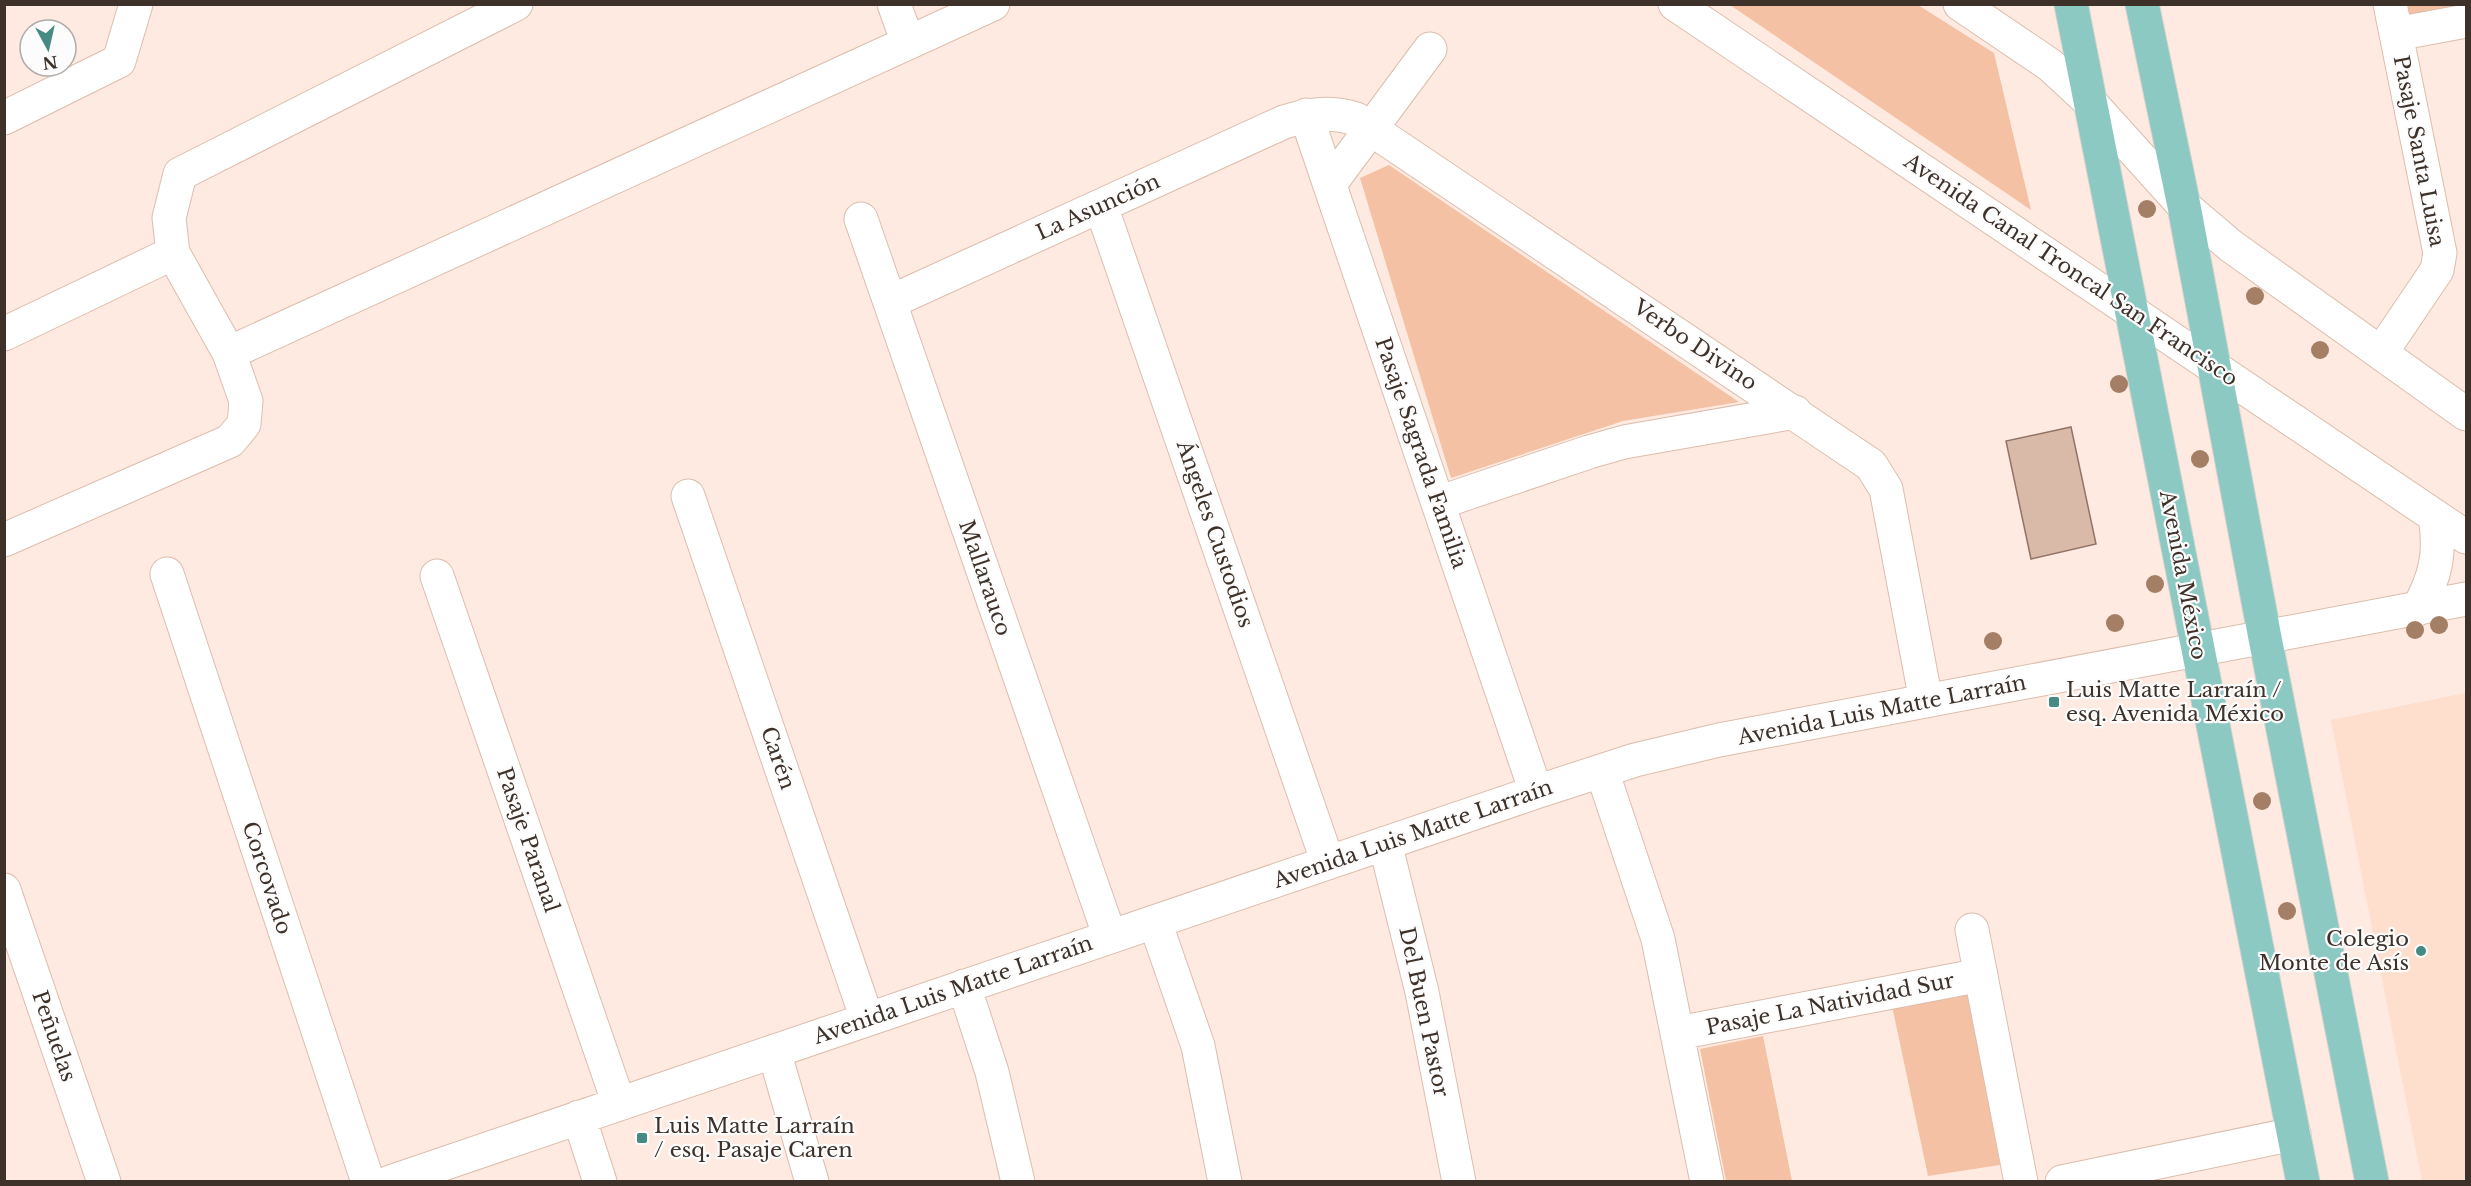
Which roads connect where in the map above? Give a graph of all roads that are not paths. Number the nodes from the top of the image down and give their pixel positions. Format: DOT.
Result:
graph roads {
  1 [pos="136,4"];
  2 [pos="516,4"];
  3 [pos="894,4"];
  4 [pos="993,4"];
  5 [pos="1675,4"];
  6 [pos="1960,4"];
  7 [pos="2071,4"];
  8 [pos="2142,4"];
  9 [pos="2393,19"];
  10 [pos="2466,21"];
  11 [pos="908,43"];
  12 [pos="1431,49"];
  13 [pos="2090,102"];
  14 [pos="1306,115"];
  15 [pos="4,118"];
  16 [pos="1371,129"];
  17 [pos="1330,184"];
  18 [pos="1101,206"];
  19 [pos="2184,206"];
  20 [pos="861,219"];
  21 [pos="174,253"];
  22 [pos="890,302"];
  23 [pos="2131,312"];
  24 [pos="4,334"];
  25 [pos="229,353"];
  26 [pos="2381,353"];
  27 [pos="2213,367"];
  28 [pos="1795,412"];
  29 [pos="2466,414"];
  30 [pos="688,496"];
  31 [pos="1438,503"];
  32 [pos="2435,516"];
  33 [pos="2466,537"];
  34 [pos="4,540"];
  35 [pos="167,574"];
  36 [pos="436,576"];
  37 [pos="2466,599"];
  38 [pos="2418,609"];
  39 [pos="2265,639"];
  40 [pos="2198,650"];
  41 [pos="1926,701"];
  42 [pos="1602,771"];
  43 [pos="1536,792"];
  44 [pos="1384,843"];
  45 [pos="1328,863"];
  46 [pos="4,890"];
  47 [pos="1155,922"];
  48 [pos="1972,930"];
  49 [pos="1110,937"];
  50 [pos="1981,975"];
  51 [pos="964,986"];
  52 [pos="867,1019"];
  53 [pos="1678,1033"];
  54 [pos="774,1051"];
  55 [pos="619,1104"];
  56 [pos="579,1117"];
  57 [pos="2294,1134"];
  58 [pos="104,1182"];
  59 [pos="368,1182"];
  60 [pos="390,1182"];
  61 [pos="600,1182"];
  62 [pos="812,1182"];
  63 [pos="1018,1182"];
  64 [pos="1225,1182"];
  65 [pos="1459,1182"];
  66 [pos="1707,1182"];
  67 [pos="2022,1182"];
  68 [pos="2062,1182"];
  69 [pos="2303,1182"];
  70 [pos="2372,1182"];
  1 -- 15 [label="street"];
  2 -- 21 [label="street"];
  3 -- 11 [label="street"];
  4 -- 11 [label="street"];
  5 -- 23 [label="street, Avenida Canal Troncal San Francisco"];
  6 -- 13 [label="street"];
  7 -- 13 [label="main road, Avenida México"];
  8 -- 19 [label="main road"];
  9 -- 10 [label="street"];
  9 -- 26 [label="street, Pasaje Santa Luisa"];
  11 -- 25 [label="street"];
  12 -- 16 [label="street"];
  13 -- 19 [label="street"];
  13 -- 23 [label="main road, Avenida México"];
  14 -- 16 [label="street, Verbo Divino"];
  14 -- 17 [label="street, Pasaje Sagrada Familia"];
  14 -- 18 [label="street, La Asunción"];
  16 -- 17 [label="street"];
  16 -- 28 [label="street, Verbo Divino"];
  17 -- 31 [label="street, Pasaje Sagrada Familia"];
  18 -- 22 [label="street, La Asunción"];
  18 -- 45 [label="street, Ángeles Custodios"];
  19 -- 26 [label="street"];
  19 -- 27 [label="main road"];
  20 -- 22 [label="street, Mallarauco"];
  21 -- 24 [label="street"];
  21 -- 25 [label="street"];
  22 -- 49 [label="street, Mallarauco"];
  23 -- 27 [label="street, Avenida Canal Troncal San Francisco"];
  23 -- 40 [label="main road, Avenida México"];
  25 -- 34 [label="street"];
  26 -- 29 [label="street"];
  27 -- 32 [label="street, Avenida Canal Troncal San Francisco"];
  27 -- 39 [label="main road"];
  28 -- 31 [label="street"];
  28 -- 41 [label="street, Verbo Divino"];
  30 -- 52 [label="street, Carén"];
  31 -- 43 [label="street, Pasaje Sagrada Familia"];
  32 -- 33 [label="street, Avenida Canal Troncal San Francisco"];
  32 -- 38 [label="street"];
  35 -- 59 [label="street, Corcovado"];
  36 -- 55 [label="street, Pasaje Paranal"];
  37 -- 38 [label="street, Avenida Luis Matte Larraín"];
  38 -- 39 [label="street, Avenida Luis Matte Larraín"];
  39 -- 40 [label="street, Avenida Luis Matte Larraín"];
  39 -- 70 [label="main road"];
  40 -- 41 [label="street, Avenida Luis Matte Larraín"];
  40 -- 57 [label="main road, Avenida México"];
  41 -- 42 [label="street, Avenida Luis Matte Larraín"];
  42 -- 43 [label="street, Avenida Luis Matte Larraín"];
  42 -- 53 [label="street"];
  43 -- 44 [label="street, Avenida Luis Matte Larraín"];
  44 -- 45 [label="street, Avenida Luis Matte Larraín"];
  44 -- 65 [label="street, Del Buen Pastor"];
  45 -- 47 [label="street, Avenida Luis Matte Larraín"];
  46 -- 58 [label="street, Peñuelas"];
  47 -- 49 [label="street, Avenida Luis Matte Larraín"];
  47 -- 64 [label="street"];
  48 -- 50 [label="street"];
  49 -- 51 [label="street, Avenida Luis Matte Larraín"];
  50 -- 53 [label="street, Pasaje La Natividad Sur"];
  50 -- 67 [label="street"];
  51 -- 52 [label="street, Avenida Luis Matte Larraín"];
  51 -- 63 [label="street"];
  52 -- 54 [label="street, Avenida Luis Matte Larraín"];
  53 -- 66 [label="street"];
  54 -- 55 [label="street, Avenida Luis Matte Larraín"];
  54 -- 62 [label="street"];
  55 -- 56 [label="street, Avenida Luis Matte Larraín"];
  56 -- 60 [label="street, Avenida Luis Matte Larraín"];
  56 -- 61 [label="street"];
  57 -- 68 [label="street"];
  57 -- 69 [label="main road, Avenida México"];
}
